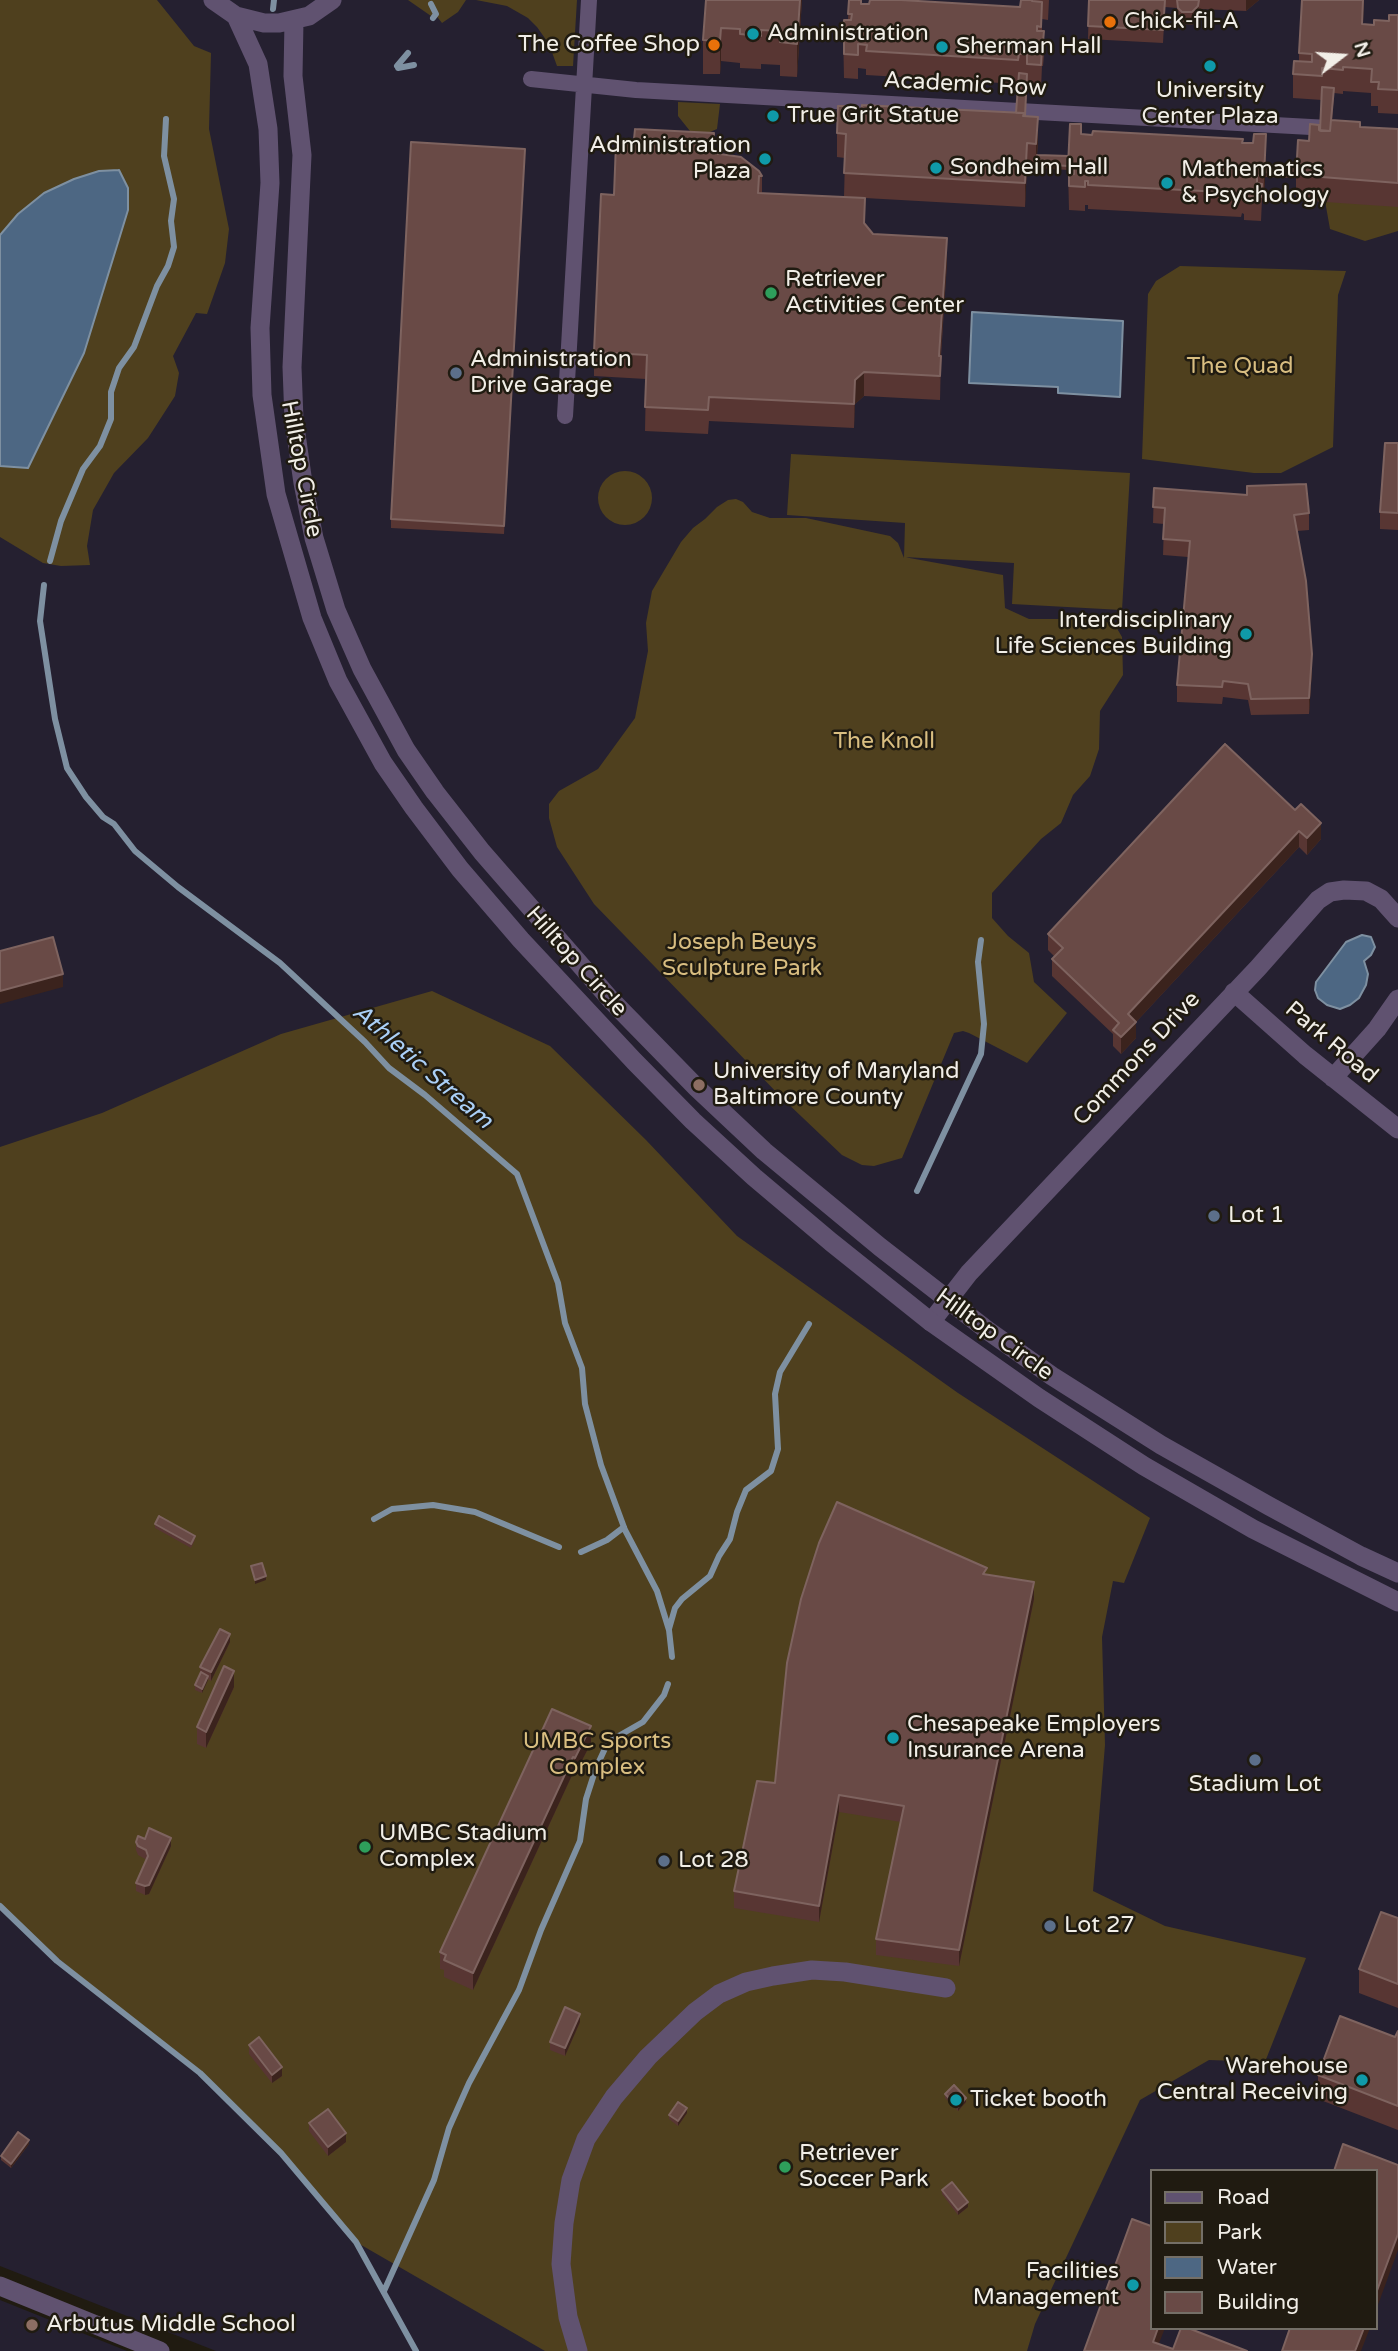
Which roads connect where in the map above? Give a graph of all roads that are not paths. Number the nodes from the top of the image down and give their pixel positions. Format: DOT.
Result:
graph roads {
  1 [pos="212,0"];
  2 [pos="332,0"];
  3 [pos="589,0"];
  4 [pos="236,16"];
  5 [pos="294,21"];
  6 [pos="531,79"];
  7 [pos="585,85"];
  8 [pos="1350,129"];
  9 [pos="565,416"];
  10 [pos="1398,918"];
  11 [pos="1234,992"];
  12 [pos="1398,999"];
  13 [pos="1333,1077"];
  14 [pos="1398,1129"];
  15 [pos="947,1301"];
  16 [pos="931,1322"];
  17 [pos="1398,1573"];
  18 [pos="1398,1602"];
  19 [pos="946,1988"];
  20 [pos="0,2286"];
  21 [pos="160,2351"];
  22 [pos="578,2351"];
  1 -- 4 [label="street"];
  2 -- 5 [label="street"];
  3 -- 7 [label="street"];
  4 -- 5 [label="street"];
  4 -- 16 [label="street, Hilltop Circle"];
  5 -- 15 [label="street, Hilltop Circle"];
  6 -- 7 [label="street, Academic Row"];
  7 -- 8 [label="street, Academic Row"];
  7 -- 9 [label="street"];
  10 -- 11 [label="street, Commons Drive"];
  11 -- 13 [label="street, Park Road"];
  11 -- 15 [label="street, Commons Drive"];
  12 -- 13 [label="street"];
  13 -- 14 [label="street, Park Road"];
  15 -- 16 [label="street, Commons Drive"];
  15 -- 17 [label="street, Hilltop Circle"];
  16 -- 18 [label="street, Hilltop Circle"];
  19 -- 22 [label="street"];
  20 -- 21 [label="street"];
}
